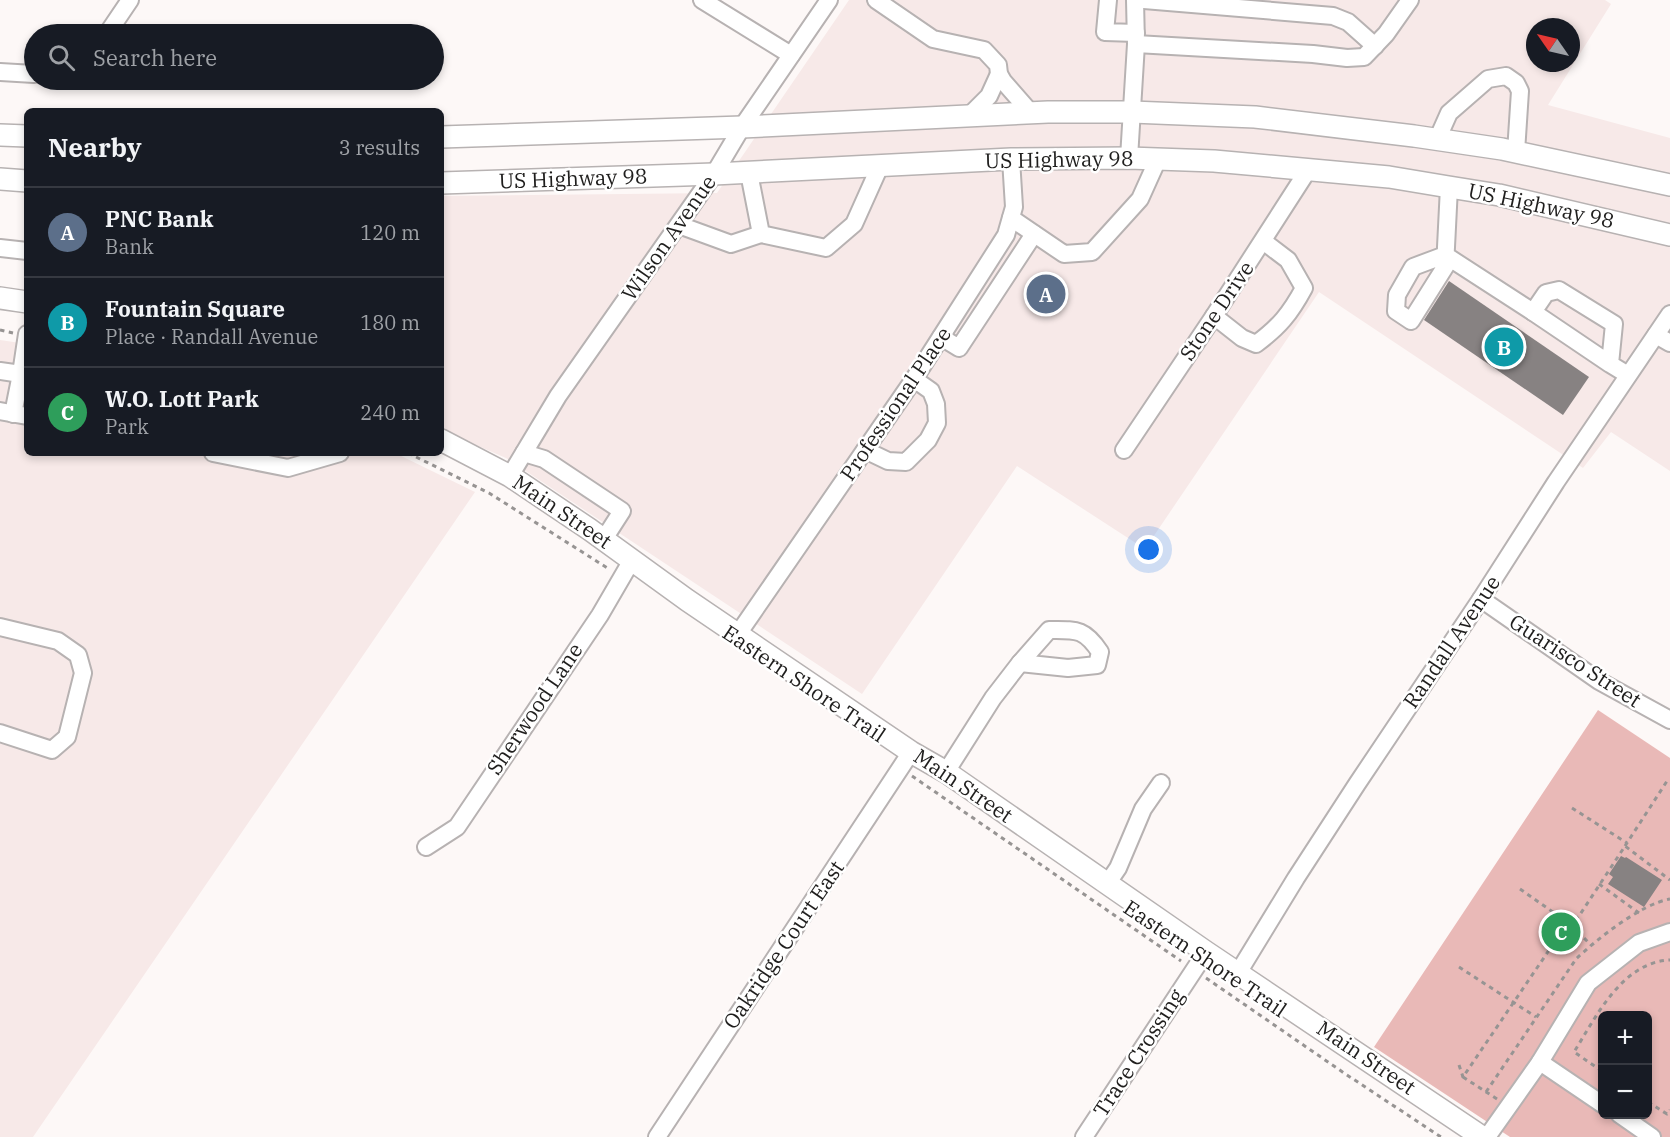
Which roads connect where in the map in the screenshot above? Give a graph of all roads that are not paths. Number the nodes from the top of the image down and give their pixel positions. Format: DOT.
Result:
graph roads {
  1 [pos="130,0"];
  2 [pos="702,0"];
  3 [pos="829,0"];
  4 [pos="876,0"];
  5 [pos="1108,0"];
  6 [pos="1136,0"];
  7 [pos="1144,0"];
  8 [pos="1410,0"];
  9 [pos="114,24"];
  10 [pos="1136,39"];
  11 [pos="1375,46"];
  12 [pos="791,55"];
  13 [pos="0,72"];
  14 [pos="24,73"];
  15 [pos="999,74"];
  16 [pos="1132,112"];
  17 [pos="1031,113"];
  18 [pos="969,116"];
  19 [pos="742,127"];
  20 [pos="0,135"];
  21 [pos="24,136"];
  22 [pos="444,137"];
  23 [pos="1437,140"];
  24 [pos="1516,152"];
  25 [pos="1011,159"];
  26 [pos="1129,159"];
  27 [pos="1158,159"];
  28 [pos="880,166"];
  29 [pos="1308,170"];
  30 [pos="748,172"];
  31 [pos="714,174"];
  32 [pos="0,179"];
  33 [pos="24,181"];
  34 [pos="444,183"];
  35 [pos="1670,185"];
  36 [pos="1449,187"];
  37 [pos="1011,219"];
  38 [pos="679,225"];
  39 [pos="761,234"];
  40 [pos="1034,234"];
  41 [pos="1670,235"];
  42 [pos="1263,241"];
  43 [pos="0,248"];
  44 [pos="24,251"];
  45 [pos="0,298"];
  46 [pos="24,302"];
  47 [pos="1533,312"];
  48 [pos="1670,314"];
  49 [pos="1214,316"];
  50 [pos="941,337"];
  51 [pos="1663,339"];
  52 [pos="1610,364"];
  53 [pos="0,371"];
  54 [pos="24,374"];
  55 [pos="1628,375"];
  56 [pos="914,379"];
  57 [pos="14,414"];
  58 [pos="444,442"];
  59 [pos="865,450"];
  60 [pos="1124,450"];
  61 [pos="524,453"];
  62 [pos="228,456"];
  63 [pos="329,456"];
  64 [pos="510,476"];
  65 [pos="604,540"];
  66 [pos="627,569"];
  67 [pos="1481,599"];
  68 [pos="0,627"];
  69 [pos="738,634"];
  70 [pos="1020,663"];
  71 [pos="1670,720"];
  72 [pos="0,733"];
  73 [pos="906,760"];
  74 [pos="946,772"];
  75 [pos="1161,783"];
  76 [pos="426,847"];
  77 [pos="1107,884"];
  78 [pos="1670,932"];
  79 [pos="1206,952"];
  80 [pos="1238,973"];
  81 [pos="1540,1062"];
  82 [pos="1598,1101"];
  83 [pos="1626,1119"];
  84 [pos="657,1137"];
  85 [pos="1084,1137"];
  86 [pos="1482,1137"];
  87 [pos="1487,1137"];
  88 [pos="1652,1137"];
  1 -- 9 [label="street"];
  2 -- 12 [label="street"];
  3 -- 12 [label="street, Wilson Avenue"];
  4 -- 15 [label="street"];
  5 -- 10 [label="street"];
  6 -- 10 [label="street"];
  7 -- 11 [label="street"];
  8 -- 11 [label="street"];
  10 -- 11 [label="street"];
  10 -- 16 [label="street"];
  12 -- 19 [label="street, Wilson Avenue"];
  13 -- 14 [label="street"];
  15 -- 17 [label="street"];
  15 -- 18 [label="street"];
  16 -- 17 [label="main road"];
  16 -- 23 [label="main road"];
  16 -- 26 [label="street"];
  17 -- 18 [label="main road"];
  18 -- 19 [label="main road"];
  19 -- 22 [label="main road"];
  19 -- 31 [label="street, Wilson Avenue"];
  20 -- 21 [label="main road"];
  23 -- 24 [label="main road"];
  23 -- 24 [label="street"];
  24 -- 35 [label="main road"];
  25 -- 26 [label="main road, US Highway 98"];
  25 -- 28 [label="main road, US Highway 98"];
  25 -- 37 [label="street, Professional Place"];
  26 -- 27 [label="main road, US Highway 98"];
  27 -- 29 [label="main road, US Highway 98"];
  27 -- 40 [label="street"];
  28 -- 30 [label="main road, US Highway 98"];
  28 -- 39 [label="street"];
  29 -- 36 [label="main road, US Highway 98"];
  29 -- 42 [label="street, Stone Drive"];
  30 -- 31 [label="main road, US Highway 98"];
  30 -- 39 [label="street"];
  31 -- 34 [label="main road, US Highway 98"];
  31 -- 38 [label="street, Wilson Avenue"];
  32 -- 33 [label="main road"];
  36 -- 41 [label="main road, US Highway 98"];
  36 -- 47 [label="street"];
  37 -- 40 [label="street"];
  37 -- 50 [label="street, Professional Place"];
  38 -- 39 [label="street"];
  38 -- 61 [label="street, Wilson Avenue"];
  40 -- 50 [label="street"];
  42 -- 49 [label="street, Stone Drive"];
  42 -- 49 [label="street"];
  43 -- 44 [label="street"];
  45 -- 46 [label="main road"];
  47 -- 52 [label="street"];
  47 -- 52 [label="street"];
  48 -- 51 [label="street, Randall Avenue"];
  49 -- 60 [label="street, Stone Drive"];
  50 -- 56 [label="street, Professional Place"];
  51 -- 55 [label="street, Randall Avenue"];
  52 -- 55 [label="street"];
  53 -- 54 [label="street"];
  54 -- 57 [label="street"];
  55 -- 67 [label="street, Randall Avenue"];
  56 -- 59 [label="street, Professional Place"];
  56 -- 59 [label="street"];
  58 -- 64 [label="main road, Main Street"];
  59 -- 69 [label="street, Professional Place"];
  61 -- 64 [label="street, Wilson Avenue"];
  61 -- 65 [label="street"];
  62 -- 63 [label="street"];
  64 -- 65 [label="main road, Main Street"];
  65 -- 66 [label="main road, Main Street"];
  66 -- 69 [label="main road, Main Street"];
  66 -- 76 [label="street, Sherwood Lane"];
  67 -- 71 [label="street, Guarisco Street"];
  67 -- 80 [label="street, Randall Avenue"];
  68 -- 72 [label="street"];
  69 -- 73 [label="main road, Main Street"];
  70 -- 74 [label="street"];
  73 -- 74 [label="main road, Main Street"];
  73 -- 84 [label="street, Oakridge Court East"];
  74 -- 77 [label="main road, Main Street"];
  75 -- 77 [label="street"];
  77 -- 79 [label="main road, Main Street"];
  78 -- 81 [label="street"];
  79 -- 80 [label="main road, Main Street"];
  79 -- 85 [label="street, Trace Crossing"];
  80 -- 86 [label="main road, Main Street"];
  81 -- 82 [label="street"];
  81 -- 87 [label="street"];
  83 -- 88 [label="street"];
}
